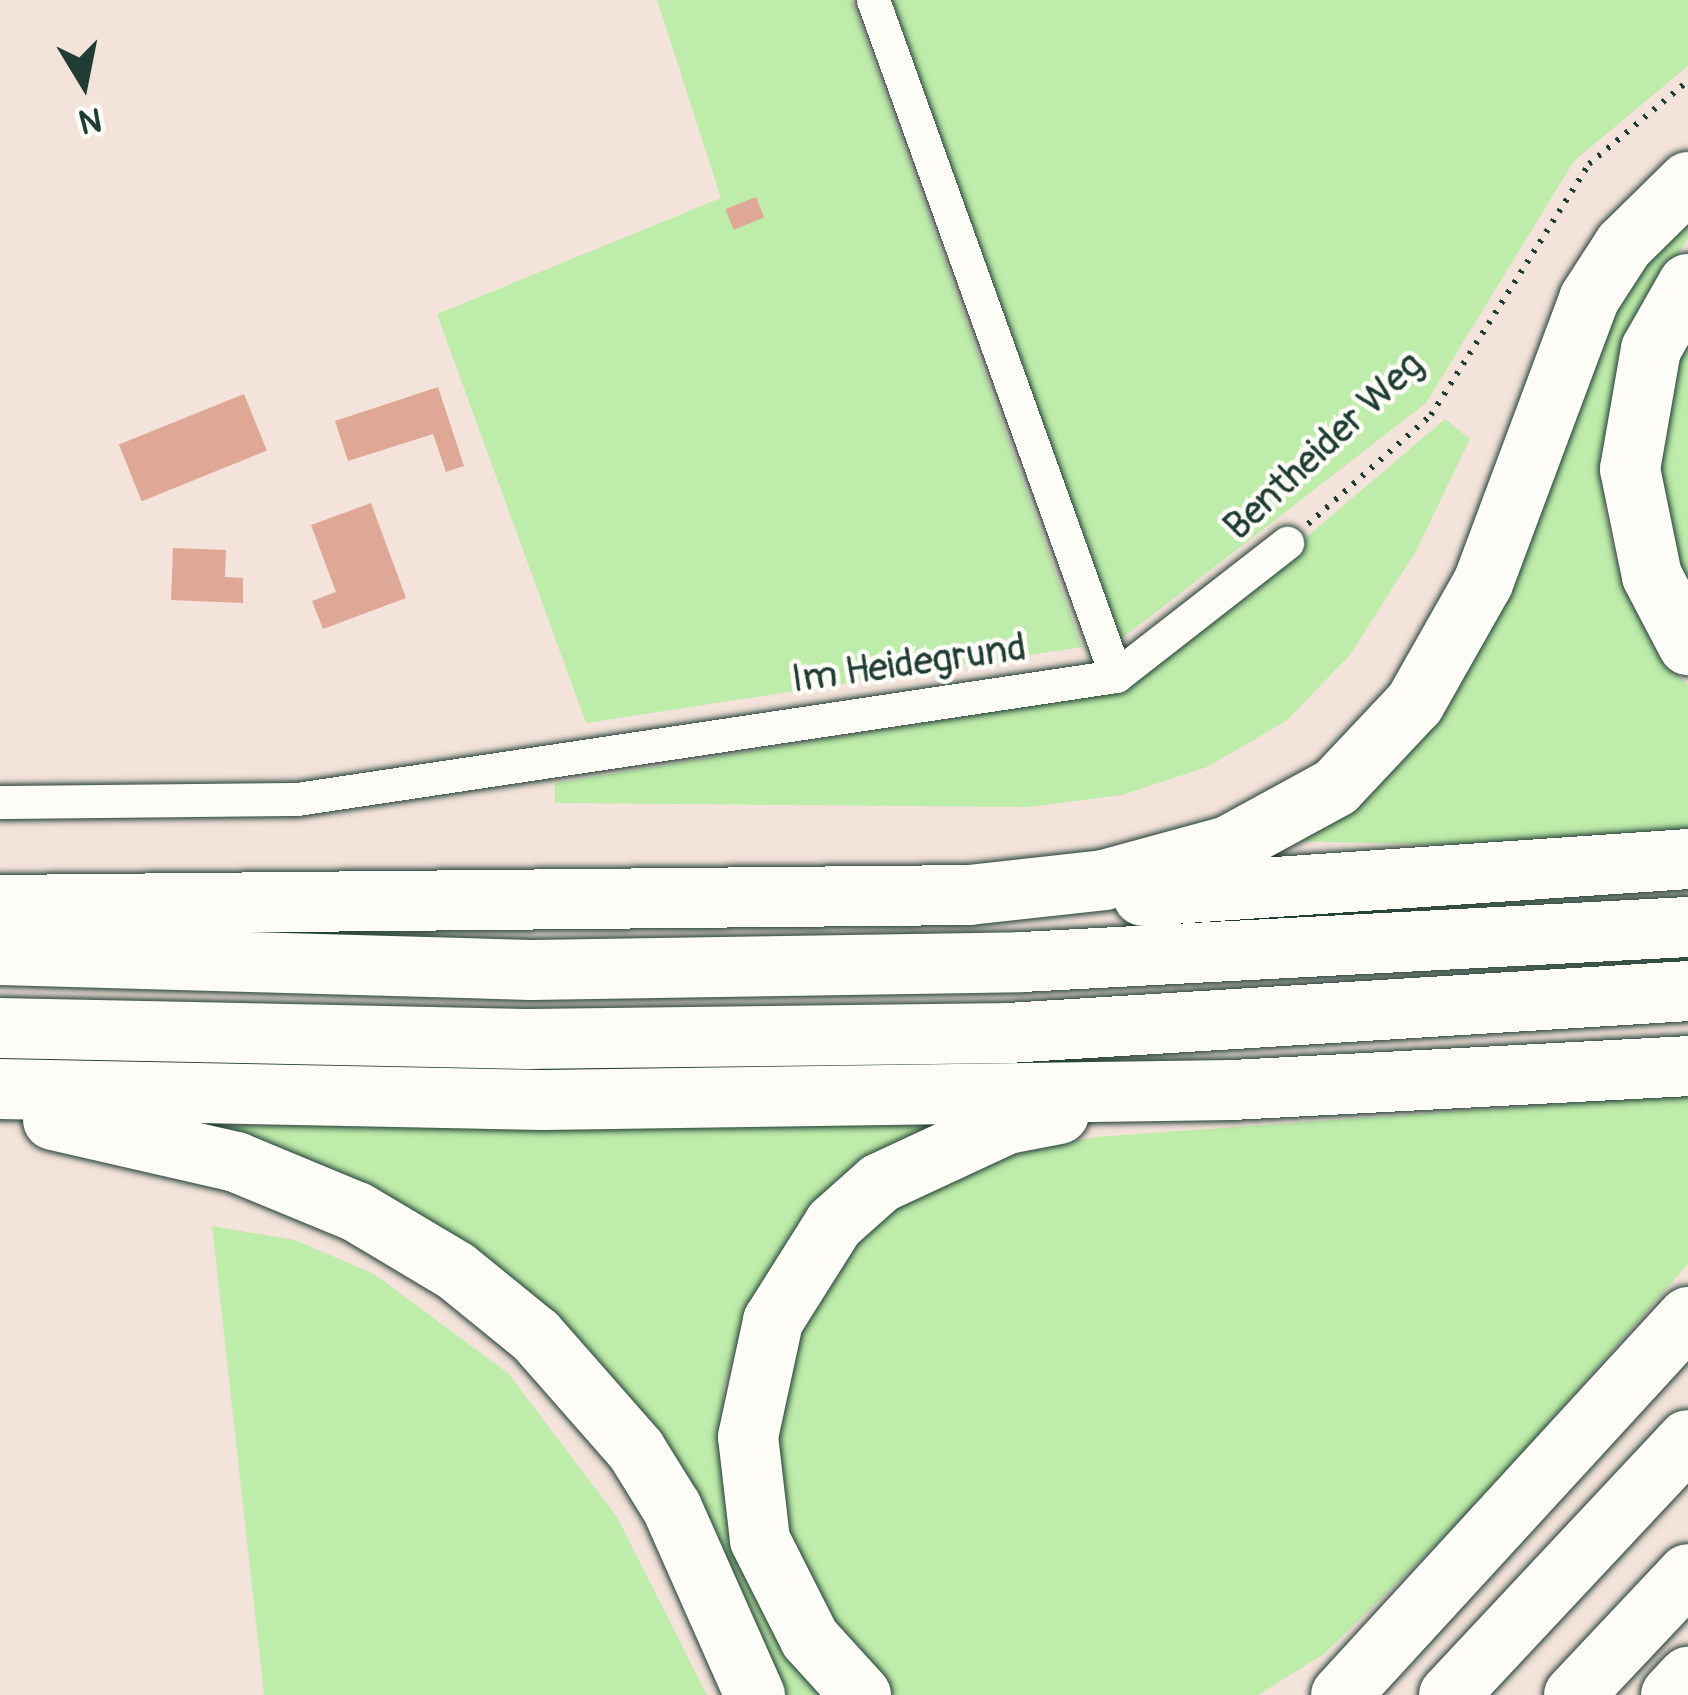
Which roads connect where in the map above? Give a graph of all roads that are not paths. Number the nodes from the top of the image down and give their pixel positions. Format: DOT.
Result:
graph roads {
  1 [pos="873,0"];
  2 [pos="1688,182"];
  3 [pos="1688,284"];
  4 [pos="1286,543"];
  5 [pos="1688,645"];
  6 [pos="1116,676"];
  7 [pos="0,802"];
  8 [pos="1688,859"];
  9 [pos="969,895"];
  10 [pos="0,905"];
  11 [pos="1688,927"];
  12 [pos="0,956"];
  13 [pos="1688,991"];
  14 [pos="0,1028"];
  15 [pos="1688,1066"];
  16 [pos="0,1089"];
  17 [pos="1232,1090"];
  18 [pos="0,1111"];
  19 [pos="1688,1317"];
  20 [pos="1688,1440"];
  21 [pos="1688,1574"];
  22 [pos="1411,1617"];
  23 [pos="1688,1677"];
  24 [pos="755,1695"];
  25 [pos="861,1695"];
  26 [pos="1301,1695"];
  27 [pos="1341,1695"];
  28 [pos="1449,1695"];
  29 [pos="1574,1695"];
  30 [pos="1671,1695"];
  1 -- 6 [label="street"];
  2 -- 9 [label="highway"];
  3 -- 5 [label="highway"];
  4 -- 6 [label="street, Bentheider Weg"];
  6 -- 7 [label="street, Im Heidegrund"];
  8 -- 9 [label="highway"];
  9 -- 10 [label="highway"];
  11 -- 12 [label="highway"];
  13 -- 14 [label="highway"];
  15 -- 17 [label="highway"];
  16 -- 17 [label="highway"];
  17 -- 25 [label="highway"];
  18 -- 24 [label="highway"];
  19 -- 22 [label="highway"];
  20 -- 28 [label="highway"];
  21 -- 29 [label="highway"];
  22 -- 26 [label="highway"];
  22 -- 27 [label="highway"];
  23 -- 30 [label="highway"];
}
